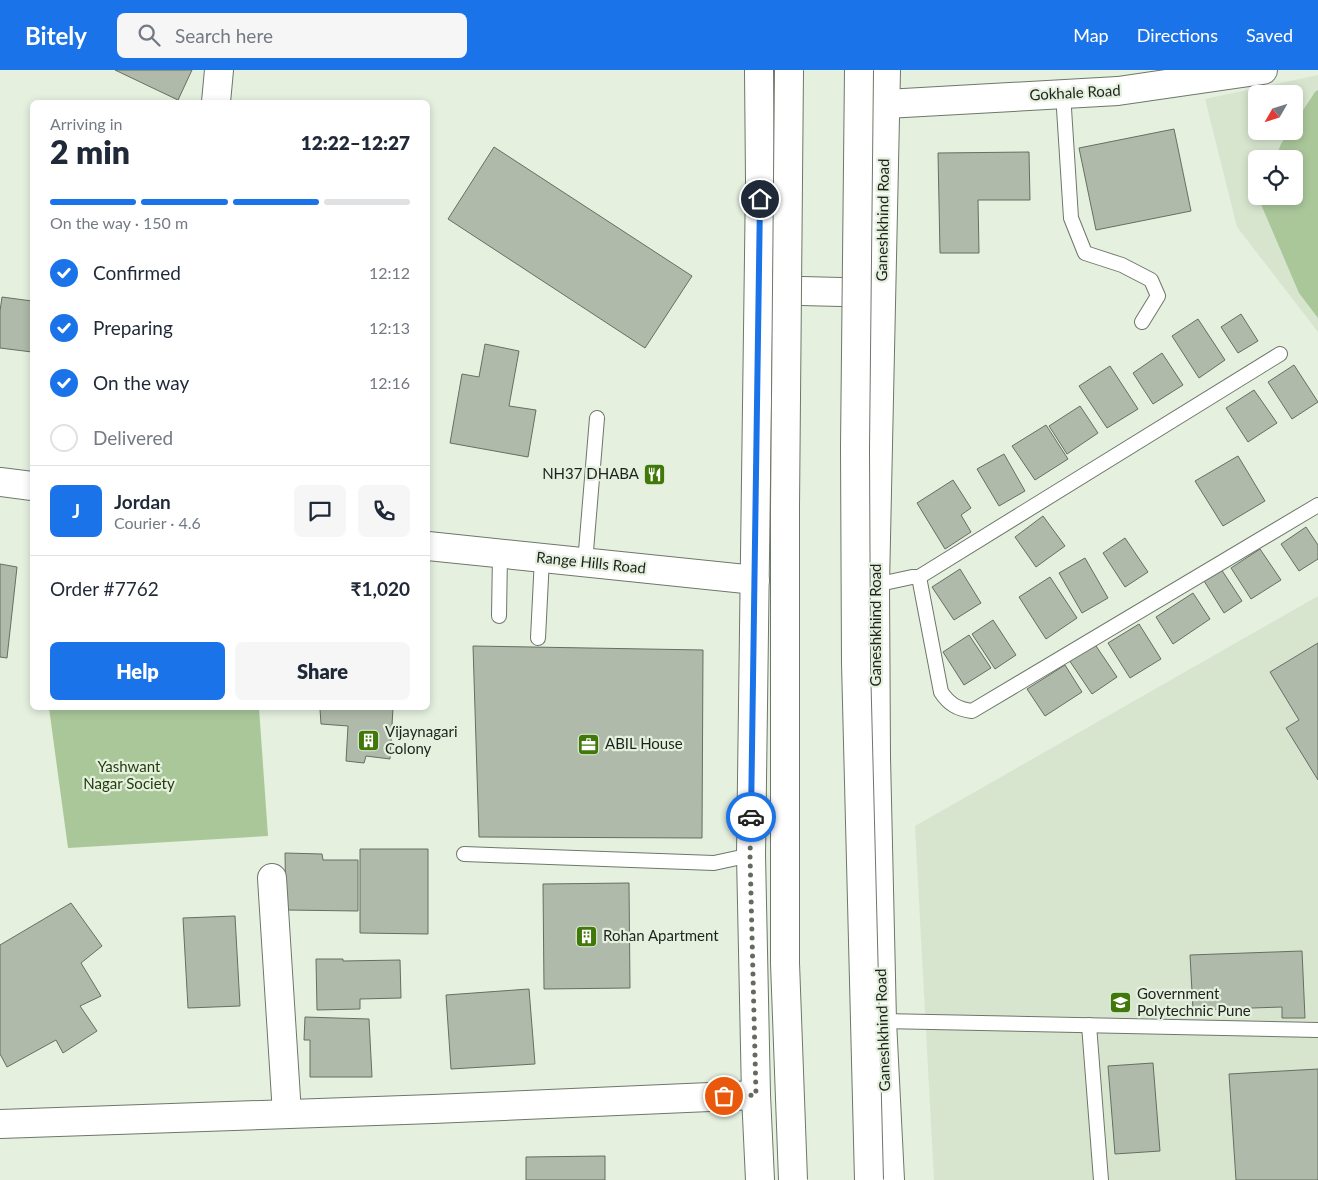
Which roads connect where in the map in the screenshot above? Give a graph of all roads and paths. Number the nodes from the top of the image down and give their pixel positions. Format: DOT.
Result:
graph roads {
  1 [pos="219,70"];
  2 [pos="759,70"];
  3 [pos="789,70"];
  4 [pos="859,70"];
  5 [pos="886,70"];
  6 [pos="1263,70"];
  7 [pos="1063,93"];
  8 [pos="216,100"];
  9 [pos="886,104"];
  10 [pos="759,290"];
  11 [pos="882,293"];
  12 [pos="1142,322"];
  13 [pos="1280,354"];
  14 [pos="597,418"];
  15 [pos="0,482"];
  16 [pos="30,486"];
  17 [pos="0,500"];
  18 [pos="30,504"];
  19 [pos="1318,505"];
  20 [pos="430,546"];
  21 [pos="500,554"];
  22 [pos="542,558"];
  23 [pos="585,563"];
  24 [pos="919,578"];
  25 [pos="755,580"];
  26 [pos="875,585"];
  27 [pos="499,616"];
  28 [pos="538,638"];
  29 [pos="464,854"];
  30 [pos="750,855"];
  31 [pos="272,878"];
  32 [pos="882,1022"];
  33 [pos="1089,1025"];
  34 [pos="1318,1030"];
  35 [pos="756,1095"];
  36 [pos="287,1114"];
  37 [pos="0,1124"];
  38 [pos="760,1180"];
  39 [pos="793,1180"];
  40 [pos="869,1180"];
  41 [pos="890,1180"];
  42 [pos="1101,1180"];
  1 -- 8 [label="main road"];
  2 -- 10 [label="main road"];
  3 -- 39 [label="main road, bridge"];
  4 -- 40 [label="main road, bridge"];
  5 -- 9 [label="main road, Ganeshkhind Road"];
  6 -- 7 [label="main road, Gokhale Road"];
  7 -- 9 [label="main road, Gokhale Road"];
  7 -- 12 [label="lane"];
  9 -- 11 [label="main road, Ganeshkhind Road"];
  10 -- 11 [label="main road"];
  10 -- 25 [label="main road"];
  11 -- 26 [label="main road, Ganeshkhind Road"];
  13 -- 24 [label="lane"];
  14 -- 23 [label="lane"];
  15 -- 16 [label="main road"];
  17 -- 18 [label="main road"];
  19 -- 24 [label="lane"];
  20 -- 21 [label="main road, Range Hills Road"];
  21 -- 22 [label="main road, Range Hills Road"];
  21 -- 27 [label="lane"];
  22 -- 23 [label="main road, Range Hills Road"];
  22 -- 28 [label="lane"];
  23 -- 25 [label="main road, Range Hills Road"];
  24 -- 26 [label="lane"];
  25 -- 30 [label="main road"];
  26 -- 32 [label="main road, Ganeshkhind Road"];
  29 -- 30 [label="lane"];
  30 -- 35 [label="main road"];
  31 -- 36 [label="main road"];
  32 -- 33 [label="lane"];
  32 -- 41 [label="main road, Ganeshkhind Road"];
  33 -- 34 [label="lane"];
  33 -- 42 [label="lane"];
  35 -- 36 [label="main road"];
  35 -- 38 [label="main road"];
  36 -- 37 [label="main road"];
}
